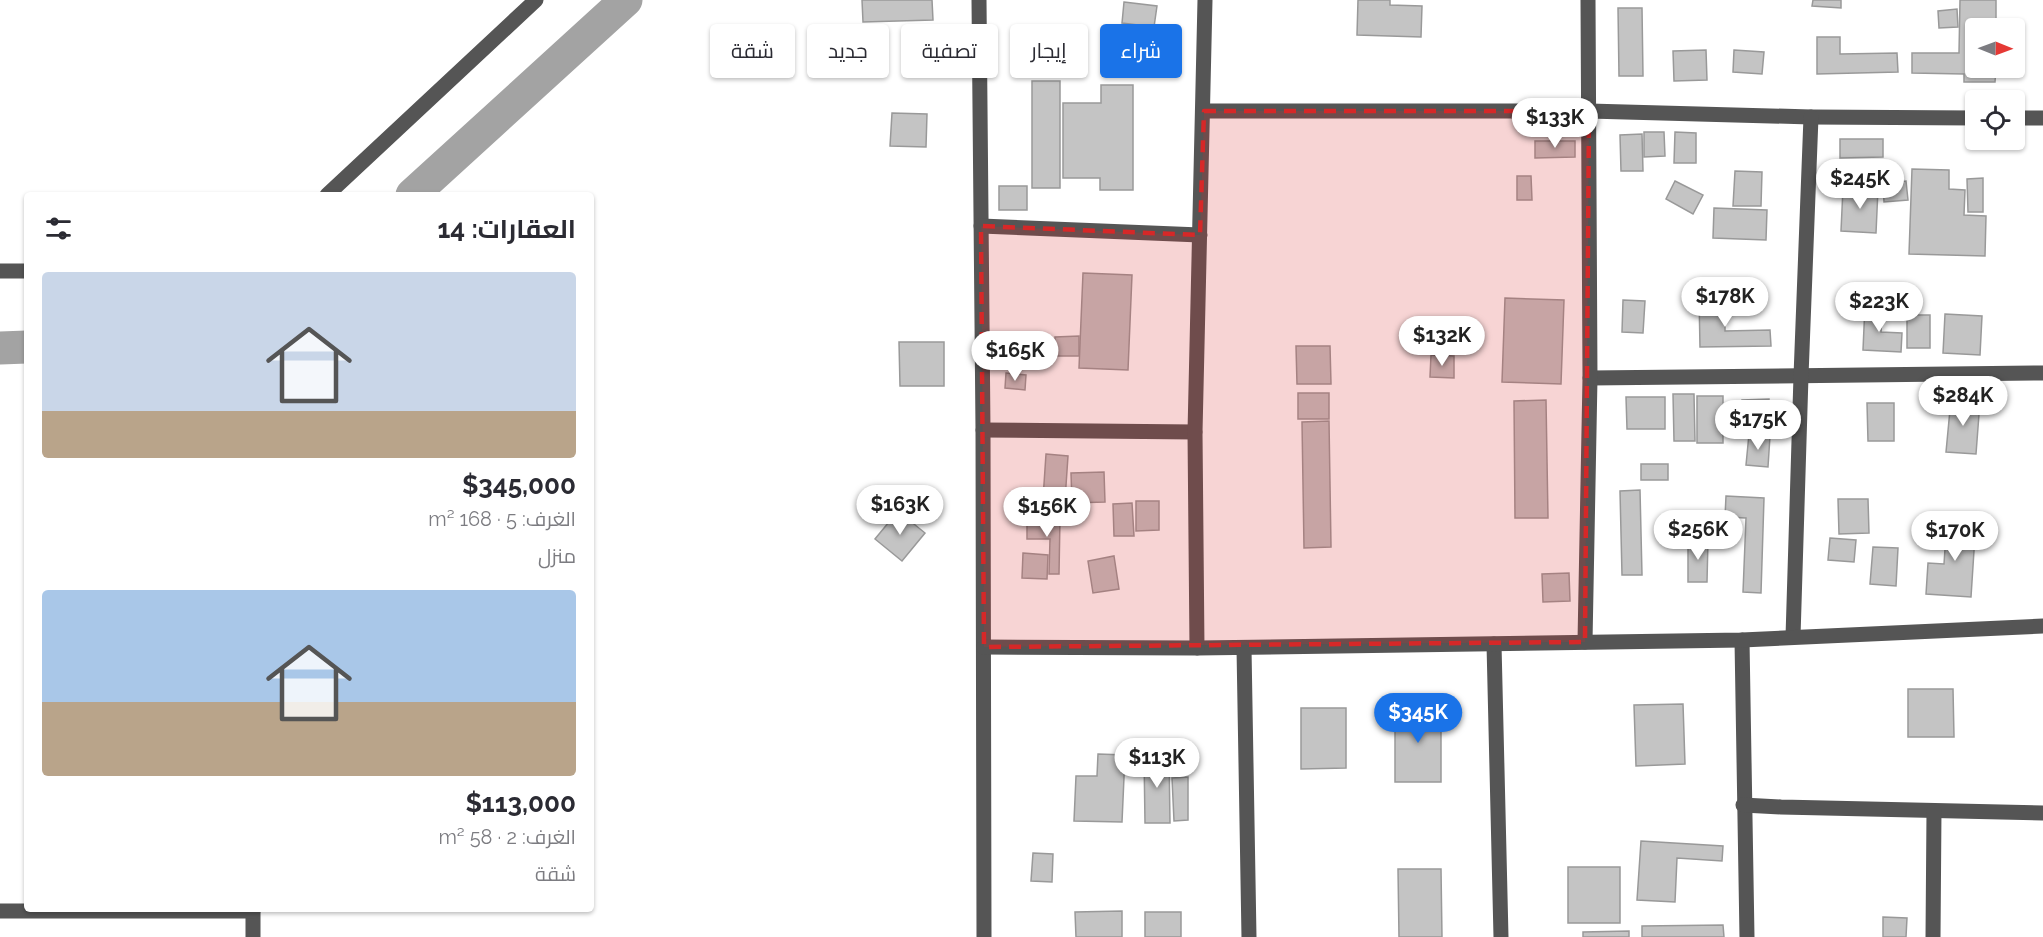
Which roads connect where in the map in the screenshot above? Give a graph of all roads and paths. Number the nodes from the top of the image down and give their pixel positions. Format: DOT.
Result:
graph roads {
  1 [pos="536,0"];
  2 [pos="979,0"];
  3 [pos="1206,0"];
  4 [pos="1588,0"];
  5 [pos="1204,111"];
  6 [pos="1589,111"];
  7 [pos="1811,117"];
  8 [pos="1965,118"];
  9 [pos="2025,118"];
  10 [pos="2043,118"];
  11 [pos="330,192"];
  12 [pos="981,226"];
  13 [pos="1200,235"];
  14 [pos="0,271"];
  15 [pos="24,271"];
  16 [pos="2043,373"];
  17 [pos="1801,376"];
  18 [pos="1590,378"];
  19 [pos="983,430"];
  20 [pos="1195,432"];
  21 [pos="2043,626"];
  22 [pos="1793,637"];
  23 [pos="1742,640"];
  24 [pos="1585,642"];
  25 [pos="1494,644"];
  26 [pos="984,647"];
  27 [pos="1197,648"];
  28 [pos="1244,648"];
  29 [pos="1743,805"];
  30 [pos="1934,812"];
  31 [pos="2043,813"];
  32 [pos="0,911"];
  33 [pos="24,911"];
  34 [pos="253,912"];
  35 [pos="253,937"];
  36 [pos="984,937"];
  37 [pos="1249,937"];
  38 [pos="1501,937"];
  39 [pos="1747,937"];
  40 [pos="1932,937"];
  1 -- 11 [label="street"];
  2 -- 12 [label="street"];
  3 -- 5 [label="street"];
  4 -- 6 [label="street"];
  5 -- 6 [label="street"];
  5 -- 13 [label="street"];
  6 -- 7 [label="street"];
  6 -- 18 [label="street"];
  7 -- 8 [label="street"];
  7 -- 17 [label="street"];
  9 -- 10 [label="street"];
  12 -- 13 [label="street"];
  12 -- 19 [label="street"];
  13 -- 20 [label="street"];
  14 -- 15 [label="street"];
  16 -- 17 [label="street"];
  17 -- 18 [label="street"];
  17 -- 22 [label="street"];
  18 -- 24 [label="street"];
  19 -- 20 [label="street"];
  19 -- 26 [label="street"];
  20 -- 27 [label="street"];
  21 -- 22 [label="street"];
  22 -- 23 [label="street"];
  23 -- 24 [label="street"];
  23 -- 29 [label="street"];
  24 -- 25 [label="street"];
  25 -- 28 [label="street"];
  25 -- 38 [label="street"];
  26 -- 27 [label="street"];
  26 -- 36 [label="street"];
  27 -- 28 [label="street"];
  28 -- 37 [label="street"];
  29 -- 30 [label="street"];
  29 -- 39 [label="street"];
  30 -- 31 [label="street"];
  30 -- 40 [label="street"];
  32 -- 33 [label="street"];
  34 -- 35 [label="street"];
}
